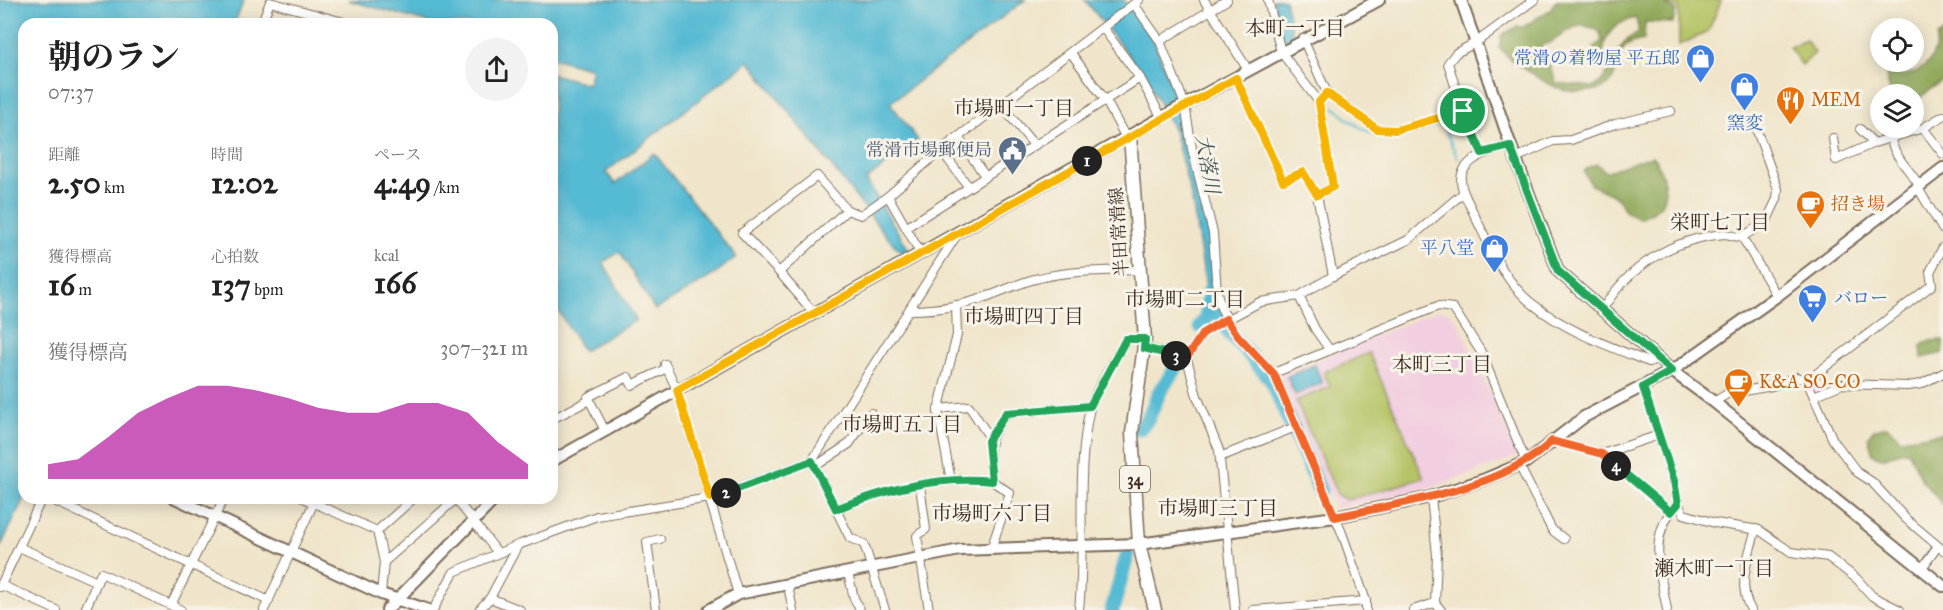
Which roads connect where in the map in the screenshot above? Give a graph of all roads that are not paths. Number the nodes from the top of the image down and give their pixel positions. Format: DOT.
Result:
graph roads {
  1 [pos="1204,0"];
  2 [pos="1227,0"];
  3 [pos="1268,0"];
  4 [pos="1379,0"];
  5 [pos="1461,0"];
  6 [pos="1534,0"];
  7 [pos="1137,2"];
  8 [pos="1210,9"];
  9 [pos="263,18"];
  10 [pos="329,18"];
  11 [pos="1103,28"];
  12 [pos="1160,41"];
  13 [pos="1475,43"];
  14 [pos="1291,46"];
  15 [pos="1071,53"];
  16 [pos="1248,70"];
  17 [pos="1140,78"];
  18 [pos="1236,78"];
  19 [pos="1327,93"];
  20 [pos="1106,102"];
  21 [pos="1319,102"];
  22 [pos="1001,105"];
  23 [pos="1183,106"];
  24 [pos="1463,111"];
  25 [pos="1671,111"];
  26 [pos="1164,116"];
  27 [pos="1943,116"];
  28 [pos="1924,127"];
  29 [pos="1860,129"];
  30 [pos="1924,129"];
  31 [pos="1757,131"];
  32 [pos="957,137"];
  33 [pos="1128,137"];
  34 [pos="1833,138"];
  35 [pos="1896,138"];
  36 [pos="1891,140"];
  37 [pos="1874,143"];
  38 [pos="1034,145"];
  39 [pos="1510,146"];
  40 [pos="940,150"];
  41 [pos="1482,153"];
  42 [pos="1943,153"];
  43 [pos="1516,158"];
  44 [pos="1943,168"];
  45 [pos="985,176"];
  46 [pos="968,186"];
  47 [pos="1919,188"];
  48 [pos="1463,193"];
  49 [pos="1317,195"];
  50 [pos="888,196"];
  51 [pos="847,210"];
  52 [pos="907,227"];
  53 [pos="1943,230"];
  54 [pos="959,232"];
  55 [pos="1742,237"];
  56 [pos="1943,247"];
  57 [pos="921,254"];
  58 [pos="1140,270"];
  59 [pos="779,272"];
  60 [pos="1332,276"];
  61 [pos="1299,296"];
  62 [pos="1777,296"];
  63 [pos="956,305"];
  64 [pos="910,310"];
  65 [pos="1602,310"];
  66 [pos="814,314"];
  67 [pos="1222,321"];
  68 [pos="1144,343"];
  69 [pos="1329,349"];
  70 [pos="1186,359"];
  71 [pos="1659,360"];
  72 [pos="1672,371"];
  73 [pos="1943,373"];
  74 [pos="1274,374"];
  75 [pos="1807,381"];
  76 [pos="1643,387"];
  77 [pos="677,390"];
  78 [pos="1814,396"];
  79 [pos="590,400"];
  80 [pos="1714,402"];
  81 [pos="1090,406"];
  82 [pos="939,408"];
  83 [pos="871,412"];
  84 [pos="558,416"];
  85 [pos="1297,426"];
  86 [pos="605,431"];
  87 [pos="1659,435"];
  88 [pos="990,438"];
  89 [pos="1552,441"];
  90 [pos="1602,454"];
  91 [pos="1220,457"];
  92 [pos="558,458"];
  93 [pos="813,464"];
  94 [pos="1523,464"];
  95 [pos="951,481"];
  96 [pos="992,481"];
  97 [pos="920,486"];
  98 [pos="1431,497"];
  99 [pos="710,498"];
  100 [pos="39,504"];
  101 [pos="61,504"];
  102 [pos="188,504"];
  103 [pos="221,504"];
  104 [pos="313,504"];
  105 [pos="323,504"];
  106 [pos="407,504"];
  107 [pos="449,504"];
  108 [pos="461,504"];
  109 [pos="489,504"];
  110 [pos="1678,504"];
  111 [pos="836,509"];
  112 [pos="1671,512"];
  113 [pos="215,517"];
  114 [pos="1335,517"];
  115 [pos="473,519"];
  116 [pos="1756,529"];
  117 [pos="377,531"];
  118 [pos="1227,533"];
  119 [pos="660,539"];
  120 [pos="1564,539"];
  121 [pos="1139,544"];
  122 [pos="518,545"];
  123 [pos="19,547"];
  124 [pos="1084,548"];
  125 [pos="1941,548"];
  126 [pos="991,549"];
  127 [pos="291,552"];
  128 [pos="498,553"];
  129 [pos="922,558"];
  130 [pos="384,562"];
  131 [pos="192,565"];
  132 [pos="872,568"];
  133 [pos="1922,568"];
  134 [pos="848,573"];
  135 [pos="97,582"];
  136 [pos="788,585"];
  137 [pos="1,586"];
  138 [pos="1943,586"];
  139 [pos="381,594"];
  140 [pos="738,594"];
  141 [pos="490,598"];
  142 [pos="397,600"];
  143 [pos="268,601"];
  144 [pos="1366,601"];
  145 [pos="171,605"];
  146 [pos="1438,607"];
  147 [pos="56,610"];
  148 [pos="85,610"];
  149 [pos="182,610"];
  150 [pos="264,610"];
  151 [pos="387,610"];
  152 [pos="428,610"];
  153 [pos="433,610"];
  154 [pos="479,610"];
  155 [pos="520,610"];
  156 [pos="656,610"];
  157 [pos="709,610"];
  158 [pos="793,610"];
  159 [pos="860,610"];
  160 [pos="885,610"];
  161 [pos="929,610"];
  162 [pos="1079,610"];
  163 [pos="1155,610"];
  164 [pos="1235,610"];
  165 [pos="1252,610"];
  166 [pos="1366,610"];
  167 [pos="1413,610"];
  168 [pos="1667,610"];
  169 [pos="1751,610"];
  170 [pos="1900,610"];
  1 -- 8 [label="street"];
  2 -- 8 [label="street"];
  3 -- 14 [label="street"];
  4 -- 14 [label="street"];
  5 -- 13 [label="street"];
  6 -- 13 [label="street"];
  7 -- 11 [label="street"];
  7 -- 12 [label="street"];
  8 -- 12 [label="street"];
  8 -- 16 [label="street"];
  9 -- 10 [label="street"];
  11 -- 15 [label="street"];
  11 -- 17 [label="street"];
  12 -- 23 [label="street"];
  13 -- 24 [label="street"];
  13 -- 39 [label="street"];
  14 -- 16 [label="street"];
  14 -- 19 [label="street"];
  14 -- 21 [label="street"];
  15 -- 20 [label="street"];
  15 -- 22 [label="street"];
  16 -- 18 [label="street"];
  17 -- 20 [label="street"];
  17 -- 26 [label="street"];
  18 -- 23 [label="street"];
  18 -- 49 [label="street"];
  19 -- 21 [label="street"];
  19 -- 24 [label="street"];
  20 -- 33 [label="street"];
  20 -- 38 [label="street"];
  21 -- 49 [label="street"];
  22 -- 32 [label="street"];
  22 -- 38 [label="street"];
  23 -- 26 [label="street"];
  23 -- 67 [label="street"];
  24 -- 41 [label="street"];
  25 -- 43 [label="street"];
  26 -- 33 [label="street"];
  27 -- 28 [label="street"];
  29 -- 37 [label="street"];
  30 -- 42 [label="street"];
  31 -- 55 [label="street"];
  32 -- 40 [label="street"];
  32 -- 45 [label="street"];
  33 -- 54 [label="street"];
  33 -- 58 [label="main road, 半田常滑線 / 34"];
  34 -- 37 [label="street"];
  35 -- 36 [label="street"];
  36 -- 37 [label="street"];
  36 -- 47 [label="street"];
  38 -- 45 [label="street"];
  39 -- 41 [label="street"];
  39 -- 43 [label="street"];
  40 -- 46 [label="street"];
  40 -- 50 [label="street"];
  41 -- 48 [label="street"];
  43 -- 65 [label="street"];
  44 -- 47 [label="street"];
  45 -- 46 [label="street"];
  46 -- 52 [label="street"];
  47 -- 53 [label="street"];
  47 -- 62 [label="street"];
  48 -- 60 [label="street"];
  48 -- 71 [label="street"];
  49 -- 60 [label="street"];
  50 -- 51 [label="street"];
  50 -- 52 [label="street"];
  51 -- 59 [label="street"];
  51 -- 59 [label="street"];
  52 -- 57 [label="street"];
  54 -- 57 [label="street"];
  54 -- 64 [label="street"];
  55 -- 62 [label="street"];
  55 -- 65 [label="street"];
  56 -- 75 [label="street"];
  57 -- 66 [label="street"];
  58 -- 63 [label="street"];
  58 -- 68 [label="main road, 半田常滑線 / 34"];
  59 -- 66 [label="street"];
  60 -- 61 [label="street"];
  61 -- 67 [label="street"];
  61 -- 69 [label="street"];
  62 -- 72 [label="street"];
  63 -- 64 [label="street"];
  63 -- 82 [label="street"];
  64 -- 93 [label="street"];
  65 -- 71 [label="street"];
  66 -- 77 [label="street"];
  67 -- 70 [label="street"];
  67 -- 74 [label="street"];
  68 -- 70 [label="street"];
  68 -- 81 [label="street"];
  68 -- 121 [label="main road, 半田常滑線 / 34"];
  69 -- 74 [label="street"];
  69 -- 94 [label="street"];
  70 -- 91 [label="street"];
  71 -- 72 [label="street"];
  72 -- 76 [label="street"];
  72 -- 80 [label="street"];
  73 -- 78 [label="street"];
  74 -- 85 [label="street"];
  75 -- 78 [label="street"];
  75 -- 80 [label="street"];
  76 -- 87 [label="street"];
  76 -- 89 [label="street"];
  77 -- 79 [label="street"];
  77 -- 86 [label="street"];
  77 -- 99 [label="street"];
  78 -- 125 [label="street"];
  79 -- 84 [label="street"];
  79 -- 86 [label="street"];
  80 -- 133 [label="street"];
  81 -- 88 [label="street"];
  81 -- 124 [label="street"];
  82 -- 88 [label="street"];
  82 -- 95 [label="street"];
  83 -- 93 [label="street"];
  85 -- 91 [label="street"];
  85 -- 114 [label="street"];
  86 -- 92 [label="street"];
  87 -- 90 [label="street"];
  87 -- 110 [label="street"];
  88 -- 96 [label="street"];
  89 -- 90 [label="street"];
  89 -- 94 [label="street"];
  90 -- 112 [label="street"];
  91 -- 118 [label="street"];
  93 -- 99 [label="street"];
  93 -- 111 [label="street"];
  94 -- 98 [label="street"];
  94 -- 120 [label="street"];
  95 -- 96 [label="street"];
  95 -- 97 [label="street"];
  96 -- 126 [label="street"];
  97 -- 111 [label="street"];
  97 -- 129 [label="street"];
  98 -- 114 [label="street"];
  98 -- 146 [label="street"];
  99 -- 122 [label="street"];
  99 -- 140 [label="street"];
  100 -- 123 [label="street"];
  101 -- 131 [label="street"];
  102 -- 113 [label="street"];
  103 -- 113 [label="street"];
  104 -- 127 [label="street"];
  105 -- 117 [label="street"];
  106 -- 117 [label="street"];
  107 -- 130 [label="street"];
  108 -- 115 [label="street"];
  109 -- 115 [label="street"];
  110 -- 112 [label="street"];
  110 -- 116 [label="street"];
  111 -- 132 [label="street"];
  112 -- 168 [label="street"];
  113 -- 127 [label="street"];
  113 -- 131 [label="street"];
  114 -- 118 [label="street"];
  114 -- 144 [label="street"];
  115 -- 128 [label="street"];
  115 -- 142 [label="street"];
  116 -- 169 [label="street"];
  116 -- 170 [label="street"];
  117 -- 130 [label="street"];
  118 -- 121 [label="street"];
  118 -- 164 [label="street"];
  119 -- 156 [label="street"];
  121 -- 124 [label="street"];
  121 -- 163 [label="main road, 半田常滑線 / 34"];
  122 -- 128 [label="street"];
  122 -- 141 [label="street"];
  123 -- 135 [label="street"];
  123 -- 137 [label="street"];
  124 -- 126 [label="street"];
  124 -- 162 [label="street"];
  125 -- 133 [label="street"];
  126 -- 129 [label="street"];
  127 -- 139 [label="street"];
  127 -- 143 [label="street"];
  128 -- 153 [label="street"];
  129 -- 132 [label="street"];
  129 -- 161 [label="street"];
  130 -- 139 [label="street"];
  131 -- 143 [label="street"];
  131 -- 145 [label="street"];
  132 -- 134 [label="street"];
  132 -- 160 [label="street"];
  133 -- 138 [label="street"];
  134 -- 136 [label="street"];
  134 -- 159 [label="street"];
  135 -- 145 [label="street"];
  135 -- 148 [label="street"];
  136 -- 140 [label="street"];
  136 -- 158 [label="street"];
  137 -- 147 [label="street"];
  139 -- 142 [label="street"];
  140 -- 157 [label="street"];
  141 -- 154 [label="street"];
  141 -- 155 [label="street"];
  142 -- 151 [label="street"];
  142 -- 152 [label="street"];
  143 -- 150 [label="street"];
  144 -- 165 [label="street"];
  144 -- 166 [label="street"];
  145 -- 149 [label="street"];
  146 -- 167 [label="street"];
}
